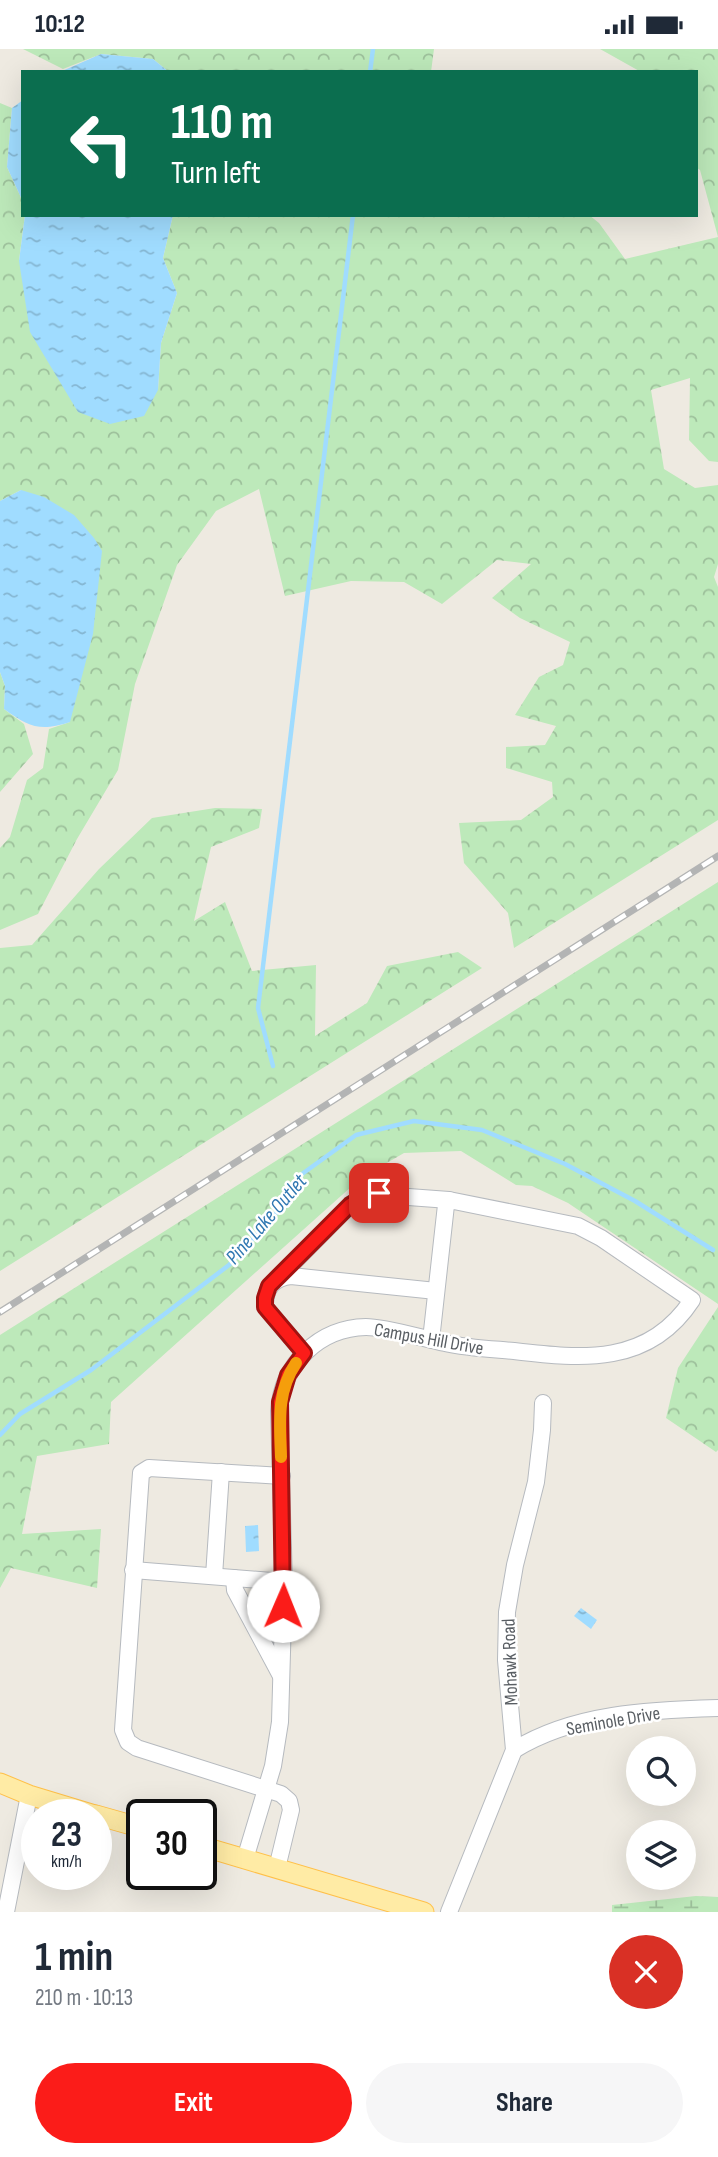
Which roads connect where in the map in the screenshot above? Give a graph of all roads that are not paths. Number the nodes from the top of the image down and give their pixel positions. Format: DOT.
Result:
graph roads {
  1 [pos="449,1200"];
  2 [pos="279,1277"];
  3 [pos="436,1291"];
  4 [pos="431,1341"];
  5 [pos="304,1353"];
  6 [pos="543,1403"];
  7 [pos="221,1472"];
  8 [pos="282,1476"];
  9 [pos="133,1570"];
  10 [pos="214,1576"];
  11 [pos="234,1578"];
  12 [pos="284,1582"];
  13 [pos="281,1677"];
  14 [pos="718,1708"];
  15 [pos="514,1750"];
  16 [pos="0,1783"];
  17 [pos="265,1789"];
  18 [pos="0,1793"];
  19 [pos="29,1795"];
  20 [pos="42,1799"];
  21 [pos="217,1851"];
  22 [pos="245,1859"];
  23 [pos="277,1868"];
  24 [pos="391,1908"];
  25 [pos="6,1912"];
  26 [pos="424,1912"];
  27 [pos="449,1912"];
  1 -- 2 [label="street"];
  1 -- 3 [label="street"];
  1 -- 4 [label="street, Campus Hill Drive"];
  2 -- 3 [label="street"];
  2 -- 5 [label="street"];
  3 -- 4 [label="street"];
  4 -- 5 [label="street, Campus Hill Drive"];
  5 -- 8 [label="street, Campus Hill Drive"];
  6 -- 15 [label="street, Mohawk Road"];
  7 -- 8 [label="street"];
  7 -- 9 [label="street"];
  7 -- 10 [label="street"];
  8 -- 12 [label="street, Campus Hill Drive"];
  9 -- 10 [label="street"];
  9 -- 17 [label="street"];
  10 -- 11 [label="street"];
  11 -- 12 [label="street"];
  11 -- 13 [label="street"];
  12 -- 13 [label="street, Campus Hill Drive"];
  13 -- 17 [label="street, Campus Hill Drive"];
  14 -- 15 [label="street, Seminole Drive"];
  15 -- 27 [label="street, Mohawk Road"];
  16 -- 19 [label="main road"];
  17 -- 22 [label="street, Campus Hill Drive"];
  17 -- 23 [label="street"];
  18 -- 19 [label="main road"];
  19 -- 20 [label="main road"];
  19 -- 25 [label="street"];
  21 -- 22 [label="main road"];
  22 -- 23 [label="main road"];
  23 -- 24 [label="main road"];
  24 -- 26 [label="main road"];
}
